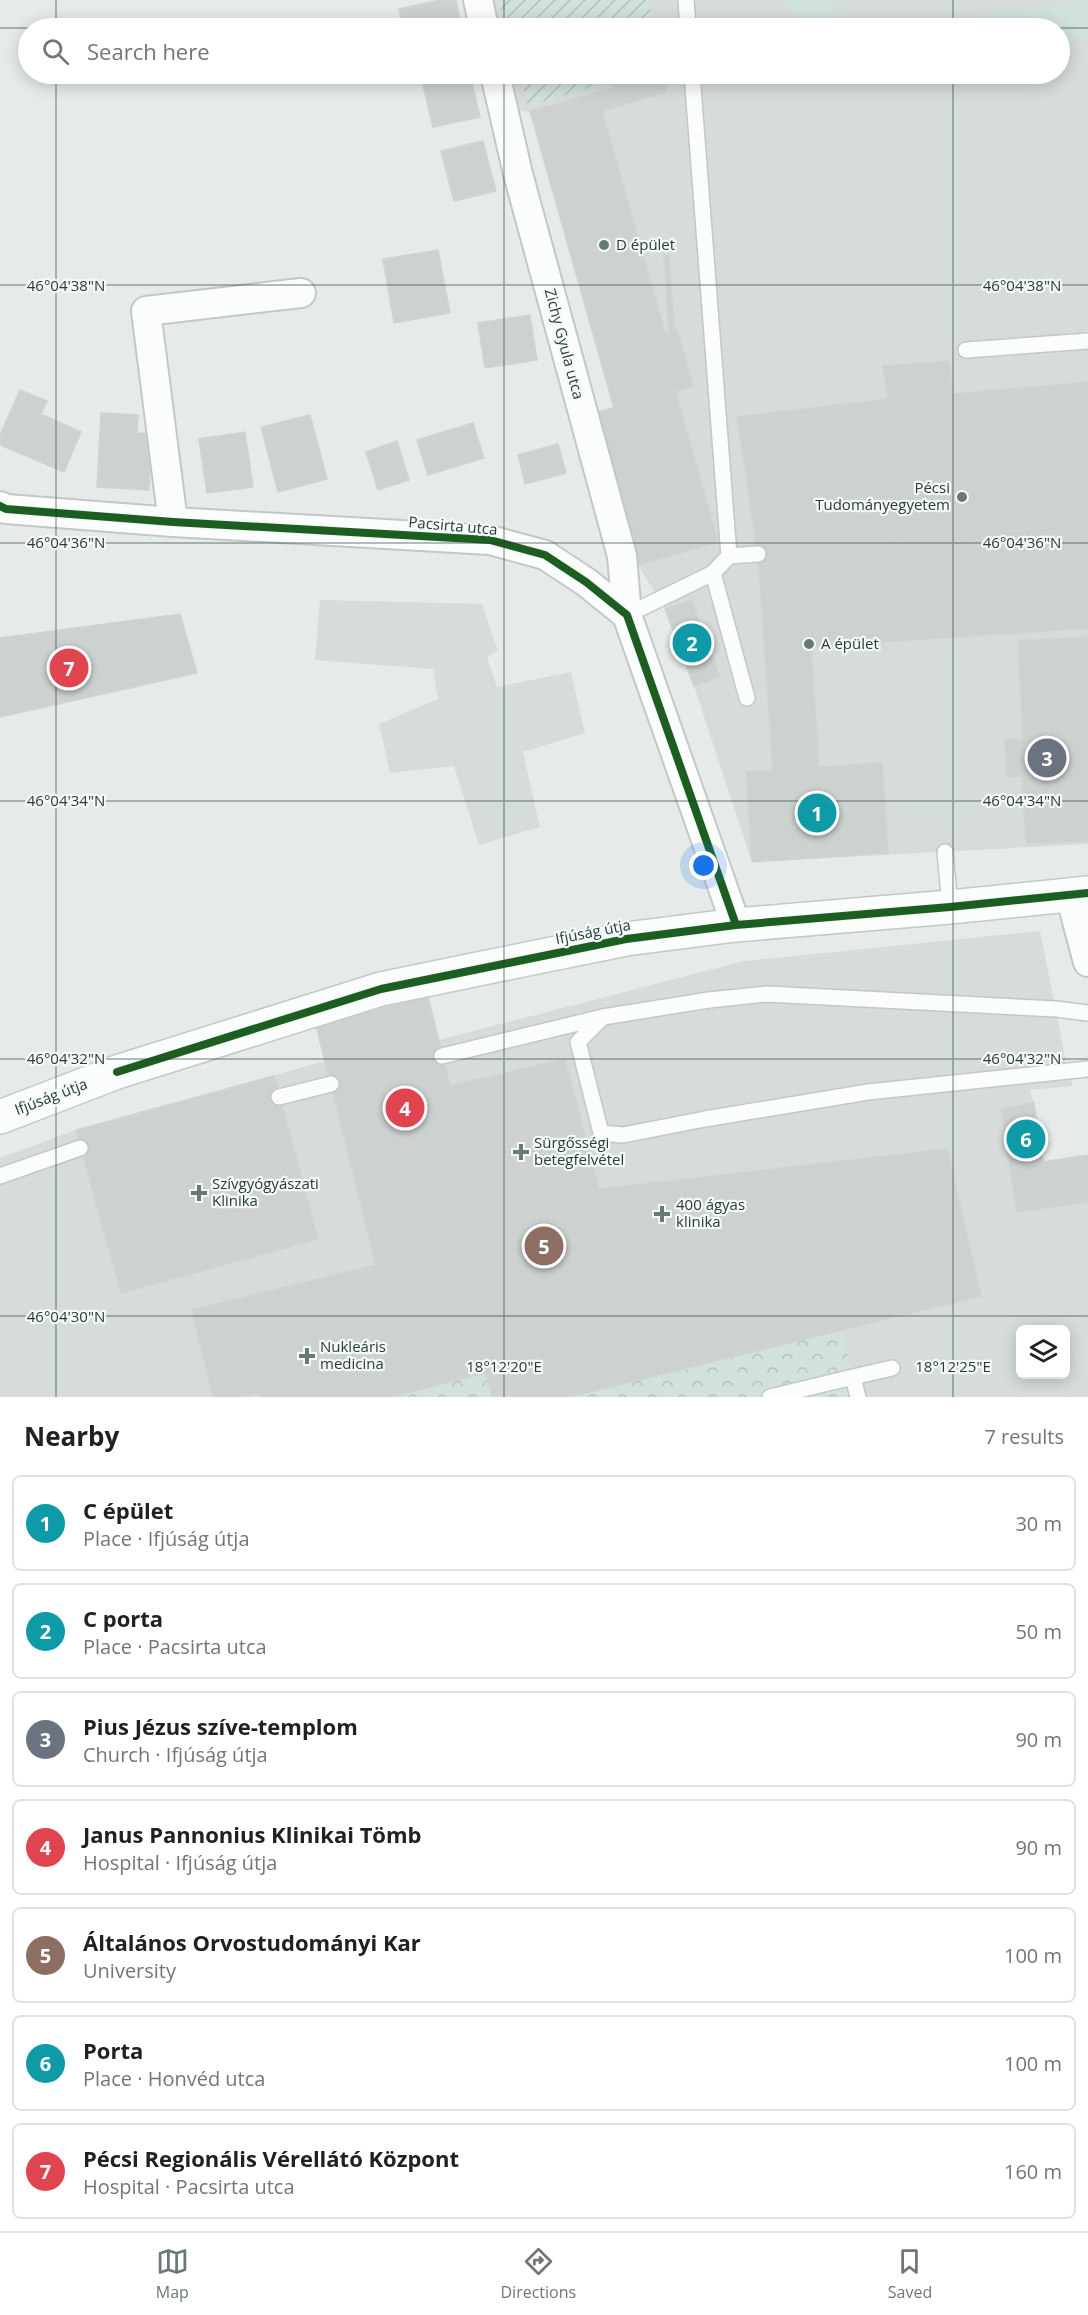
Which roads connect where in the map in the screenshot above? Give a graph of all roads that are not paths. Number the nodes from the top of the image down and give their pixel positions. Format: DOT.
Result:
graph roads {
  1 [pos="478,0"];
  2 [pos="686,0"];
  3 [pos="482,18"];
  4 [pos="687,18"];
  5 [pos="497,84"];
  6 [pos="693,84"];
  7 [pos="301,293"];
  8 [pos="1088,341"];
  9 [pos="966,350"];
  10 [pos="0,506"];
  11 [pos="174,522"];
  12 [pos="758,554"];
  13 [pos="622,556"];
  14 [pos="729,556"];
  15 [pos="713,573"];
  16 [pos="586,582"];
  17 [pos="627,615"];
  18 [pos="747,698"];
  19 [pos="945,852"];
  20 [pos="1079,894"];
  21 [pos="950,907"];
  22 [pos="736,925"];
  23 [pos="1088,962"];
  24 [pos="1088,1013"];
  25 [pos="603,1017"];
  26 [pos="442,1056"];
  27 [pos="1088,1069"];
  28 [pos="331,1084"];
  29 [pos="279,1097"];
  30 [pos="0,1117"];
  31 [pos="81,1148"];
  32 [pos="0,1176"];
  33 [pos="892,1368"];
  34 [pos="853,1377"];
  35 [pos="770,1397"];
  36 [pos="858,1397"];
  1 -- 3 [label="street"];
  2 -- 4 [label="lane"];
  5 -- 13 [label="street, Zichy Gyula utca"];
  6 -- 14 [label="lane"];
  7 -- 11 [label="street"];
  8 -- 9 [label="lane"];
  10 -- 11 [label="street, Pacsirta utca"];
  11 -- 16 [label="street, Pacsirta utca"];
  12 -- 14 [label="lane"];
  13 -- 16 [label="street"];
  13 -- 17 [label="street, Zichy Gyula utca"];
  14 -- 15 [label="lane"];
  15 -- 17 [label="lane"];
  15 -- 18 [label="lane"];
  16 -- 17 [label="street, Pacsirta utca"];
  17 -- 22 [label="street"];
  19 -- 21 [label="lane"];
  20 -- 21 [label="street, Ifjúság útja"];
  20 -- 23 [label="street"];
  21 -- 22 [label="street, Ifjúság útja"];
  22 -- 30 [label="street, Ifjúság útja"];
  24 -- 25 [label="lane"];
  25 -- 26 [label="lane"];
  25 -- 27 [label="lane"];
  28 -- 29 [label="lane"];
  31 -- 32 [label="lane"];
  33 -- 34 [label="lane"];
  34 -- 35 [label="lane"];
  34 -- 36 [label="lane"];
}
